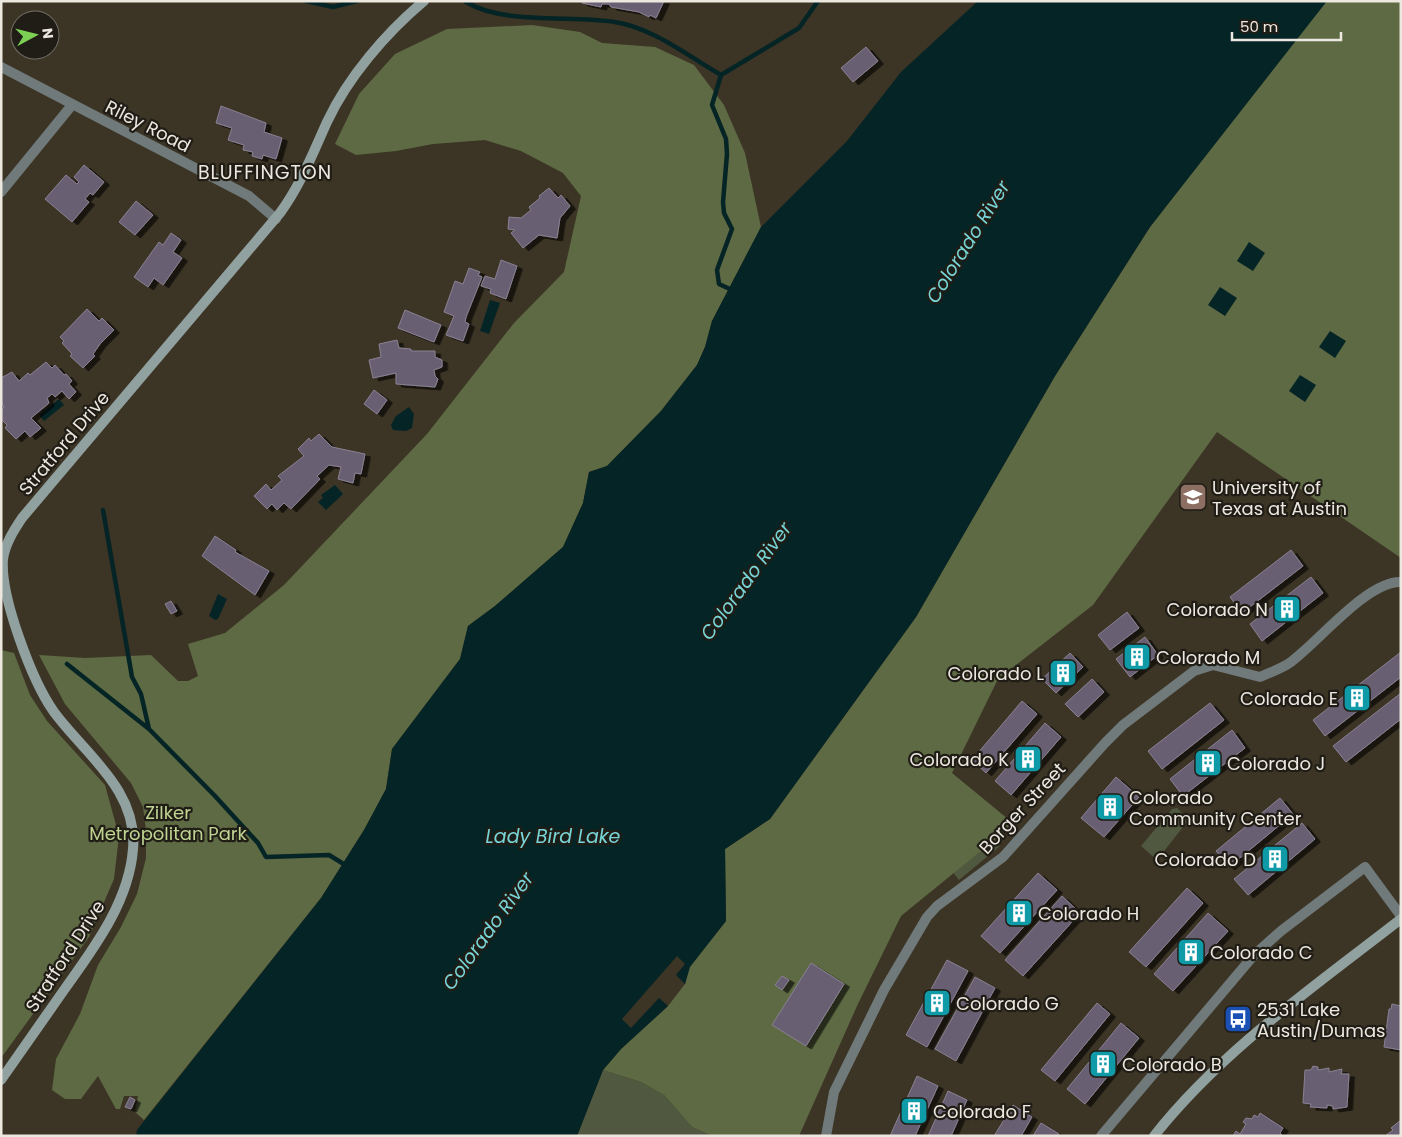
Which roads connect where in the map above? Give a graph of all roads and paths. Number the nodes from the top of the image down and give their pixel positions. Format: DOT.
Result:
graph roads {
  1 [pos="424,1"];
  2 [pos="1,68"];
  3 [pos="72,105"];
  4 [pos="1,192"];
  5 [pos="276,219"];
  6 [pos="1401,582"];
  7 [pos="1401,918"];
  8 [pos="1,1080"];
  9 [pos="826,1136"];
  10 [pos="1102,1136"];
  11 [pos="1154,1136"];
  1 -- 5 [label="street, Stratford Drive"];
  2 -- 3 [label="street, Riley Road"];
  3 -- 4 [label="street"];
  3 -- 5 [label="street, Riley Road"];
  5 -- 8 [label="street, Stratford Drive"];
  6 -- 9 [label="street, Borger Street"];
  7 -- 10 [label="street"];
  7 -- 11 [label="street"];
}
